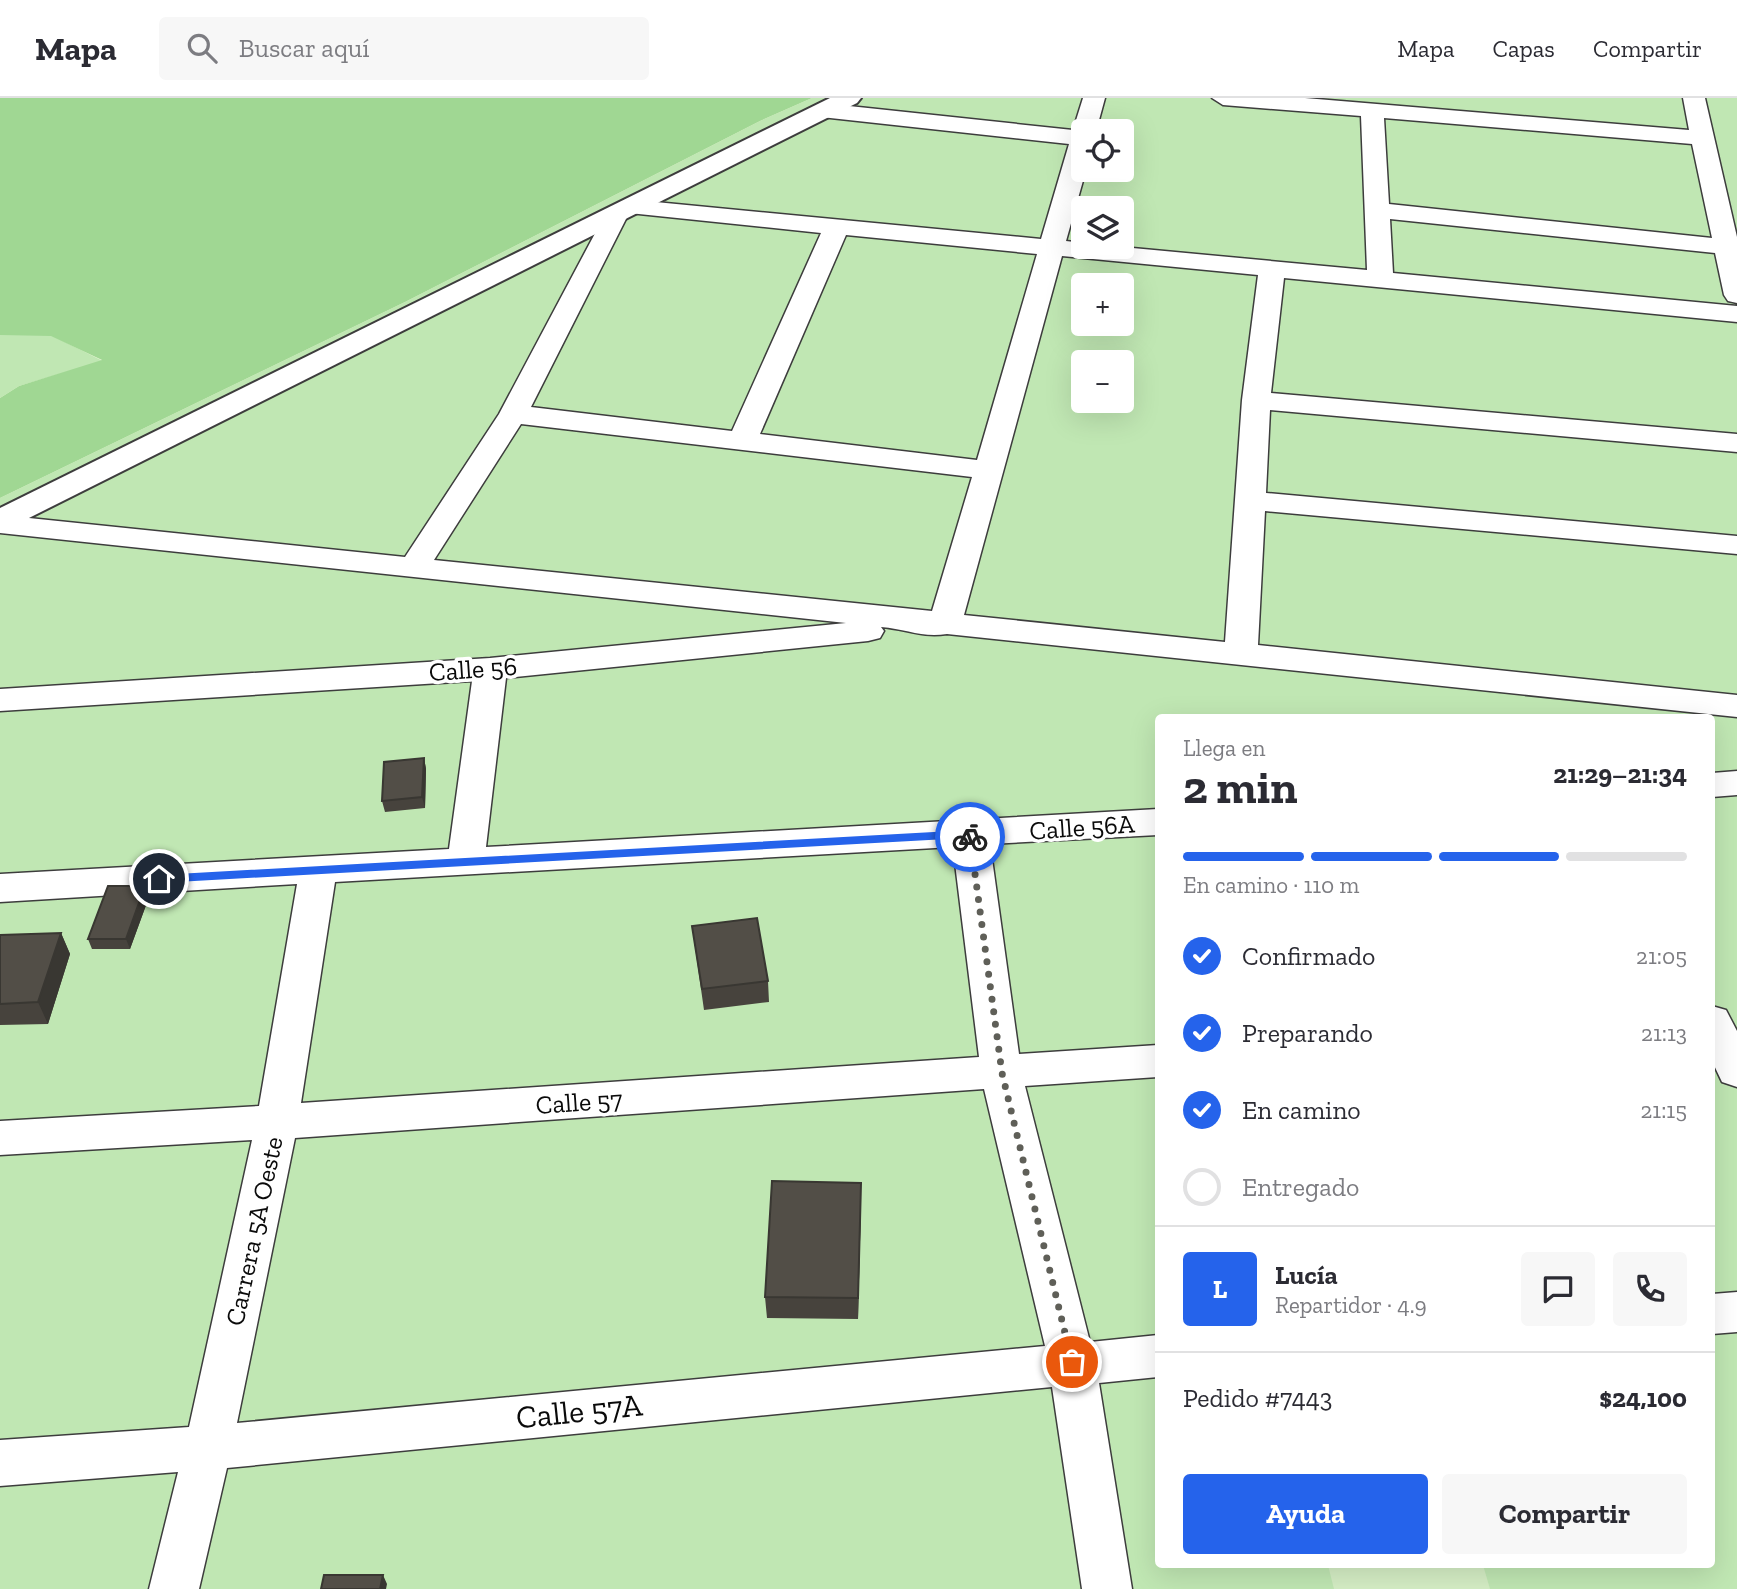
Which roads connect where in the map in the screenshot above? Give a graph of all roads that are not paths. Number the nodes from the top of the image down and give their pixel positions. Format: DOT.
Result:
graph roads {
  1 [pos="849,98"];
  2 [pos="1094,98"];
  3 [pos="1223,98"];
  4 [pos="1695,98"];
  5 [pos="821,110"];
  6 [pos="1372,110"];
  7 [pos="1088,119"];
  8 [pos="1071,134"];
  9 [pos="1703,138"];
  10 [pos="1071,178"];
  11 [pos="1377,210"];
  12 [pos="626,211"];
  13 [pos="837,226"];
  14 [pos="1052,247"];
  15 [pos="1727,247"];
  16 [pos="1272,269"];
  17 [pos="1380,279"];
  18 [pos="1737,295"];
  19 [pos="1737,313"];
  20 [pos="1256,400"];
  21 [pos="513,415"];
  22 [pos="742,441"];
  23 [pos="1737,443"];
  24 [pos="990,470"];
  25 [pos="1250,501"];
  26 [pos="0,522"];
  27 [pos="1737,545"];
  28 [pos="413,568"];
  29 [pos="946,624"];
  30 [pos="1241,654"];
  31 [pos="490,669"];
  32 [pos="0,700"];
  33 [pos="1737,706"];
  34 [pos="1737,783"];
  35 [pos="1715,785"];
  36 [pos="1155,822"];
  37 [pos="970,834"];
  38 [pos="466,862"];
  39 [pos="318,870"];
  40 [pos="0,888"];
  41 [pos="1737,1018"];
  42 [pos="1715,1021"];
  43 [pos="1715,1027"];
  44 [pos="1155,1061"];
  45 [pos="1737,1071"];
  46 [pos="1002,1073"];
  47 [pos="276,1122"];
  48 [pos="0,1138"];
  49 [pos="1737,1312"];
  50 [pos="1715,1314"];
  51 [pos="1155,1356"];
  52 [pos="1072,1362"];
  53 [pos="208,1448"];
  54 [pos="0,1463"];
  55 [pos="174,1589"];
  56 [pos="1107,1589"];
  1 -- 5 [label="street"];
  2 -- 7 [label="street"];
  3 -- 6 [label="street"];
  4 -- 9 [label="street"];
  5 -- 8 [label="street"];
  5 -- 12 [label="street"];
  6 -- 9 [label="street"];
  6 -- 11 [label="street"];
  9 -- 15 [label="street"];
  10 -- 14 [label="street"];
  11 -- 15 [label="street"];
  11 -- 17 [label="street"];
  12 -- 13 [label="street"];
  12 -- 21 [label="street"];
  12 -- 26 [label="street"];
  13 -- 14 [label="street"];
  13 -- 22 [label="street"];
  14 -- 16 [label="street"];
  14 -- 24 [label="street"];
  15 -- 18 [label="street"];
  16 -- 17 [label="street"];
  16 -- 20 [label="street"];
  17 -- 19 [label="street"];
  20 -- 23 [label="street"];
  20 -- 25 [label="street"];
  21 -- 22 [label="street"];
  21 -- 28 [label="street"];
  22 -- 24 [label="street"];
  24 -- 29 [label="street"];
  25 -- 27 [label="street"];
  25 -- 30 [label="street"];
  26 -- 28 [label="street"];
  28 -- 29 [label="street"];
  29 -- 30 [label="street"];
  29 -- 31 [label="street, Calle 56"];
  30 -- 33 [label="street"];
  31 -- 32 [label="street, Calle 56"];
  31 -- 38 [label="street"];
  34 -- 35 [label="street"];
  36 -- 37 [label="street, Calle 56A"];
  37 -- 38 [label="street, Calle 56A"];
  37 -- 46 [label="street"];
  38 -- 39 [label="street, Calle 56A"];
  39 -- 40 [label="street, Calle 56A"];
  39 -- 47 [label="street, Carrera 5A Oeste"];
  41 -- 42 [label="street"];
  43 -- 45 [label="street"];
  44 -- 46 [label="street, Calle 57"];
  46 -- 47 [label="street, Calle 57"];
  46 -- 52 [label="street"];
  47 -- 48 [label="street, Calle 57"];
  47 -- 53 [label="street, Carrera 5A Oeste"];
  49 -- 50 [label="street"];
  51 -- 52 [label="street, Calle 57A"];
  52 -- 53 [label="street, Calle 57A"];
  52 -- 56 [label="street"];
  53 -- 54 [label="street, Calle 57A"];
  53 -- 55 [label="street, Carrera 5A Oeste"];
}
